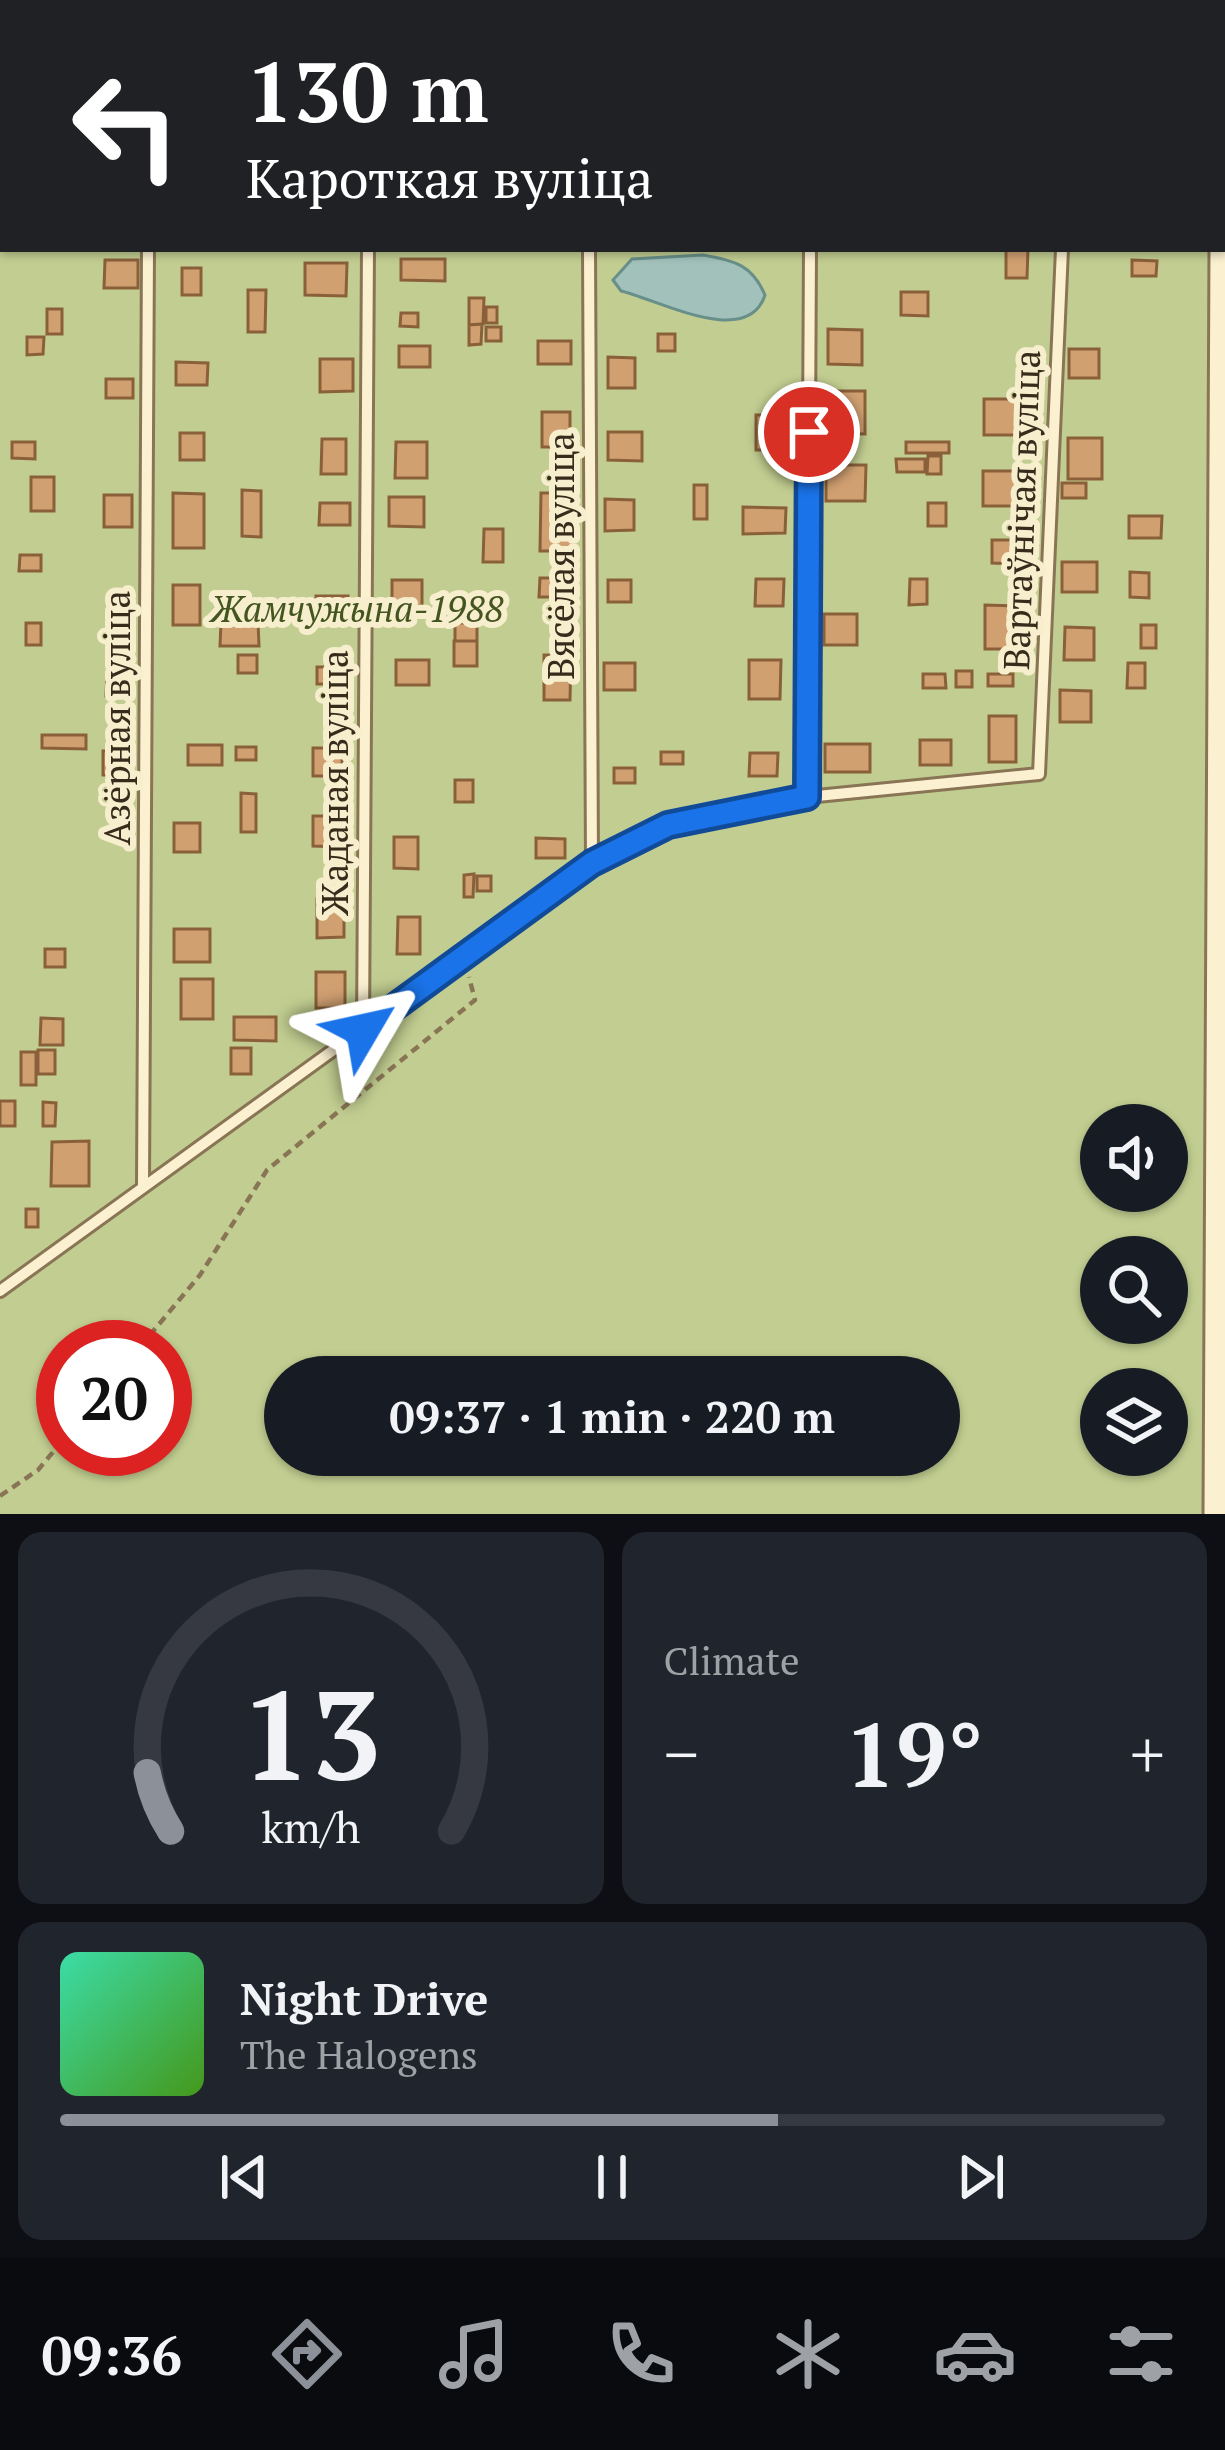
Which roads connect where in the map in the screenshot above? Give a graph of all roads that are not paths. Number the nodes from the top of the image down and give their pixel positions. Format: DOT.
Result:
graph roads {
  1 [pos="148,252"];
  2 [pos="368,252"];
  3 [pos="589,252"];
  4 [pos="810,252"];
  5 [pos="1062,252"];
  6 [pos="1221,252"];
  7 [pos="1223,323"];
  8 [pos="807,797"];
  9 [pos="592,863"];
  10 [pos="363,1030"];
  11 [pos="143,1186"];
  12 [pos="0,1291"];
  13 [pos="1215,1514"];
  1 -- 11 [label="lane, Азёрная вуліца"];
  2 -- 10 [label="lane, Жаданая вуліца"];
  3 -- 9 [label="lane, Вясёлая вуліца"];
  4 -- 8 [label="lane"];
  5 -- 8 [label="lane, Вартаўнічая вуліца"];
  6 -- 7 [label="street"];
  7 -- 13 [label="street"];
  8 -- 9 [label="lane"];
  9 -- 10 [label="lane"];
  10 -- 11 [label="lane"];
  11 -- 12 [label="lane"];
}
